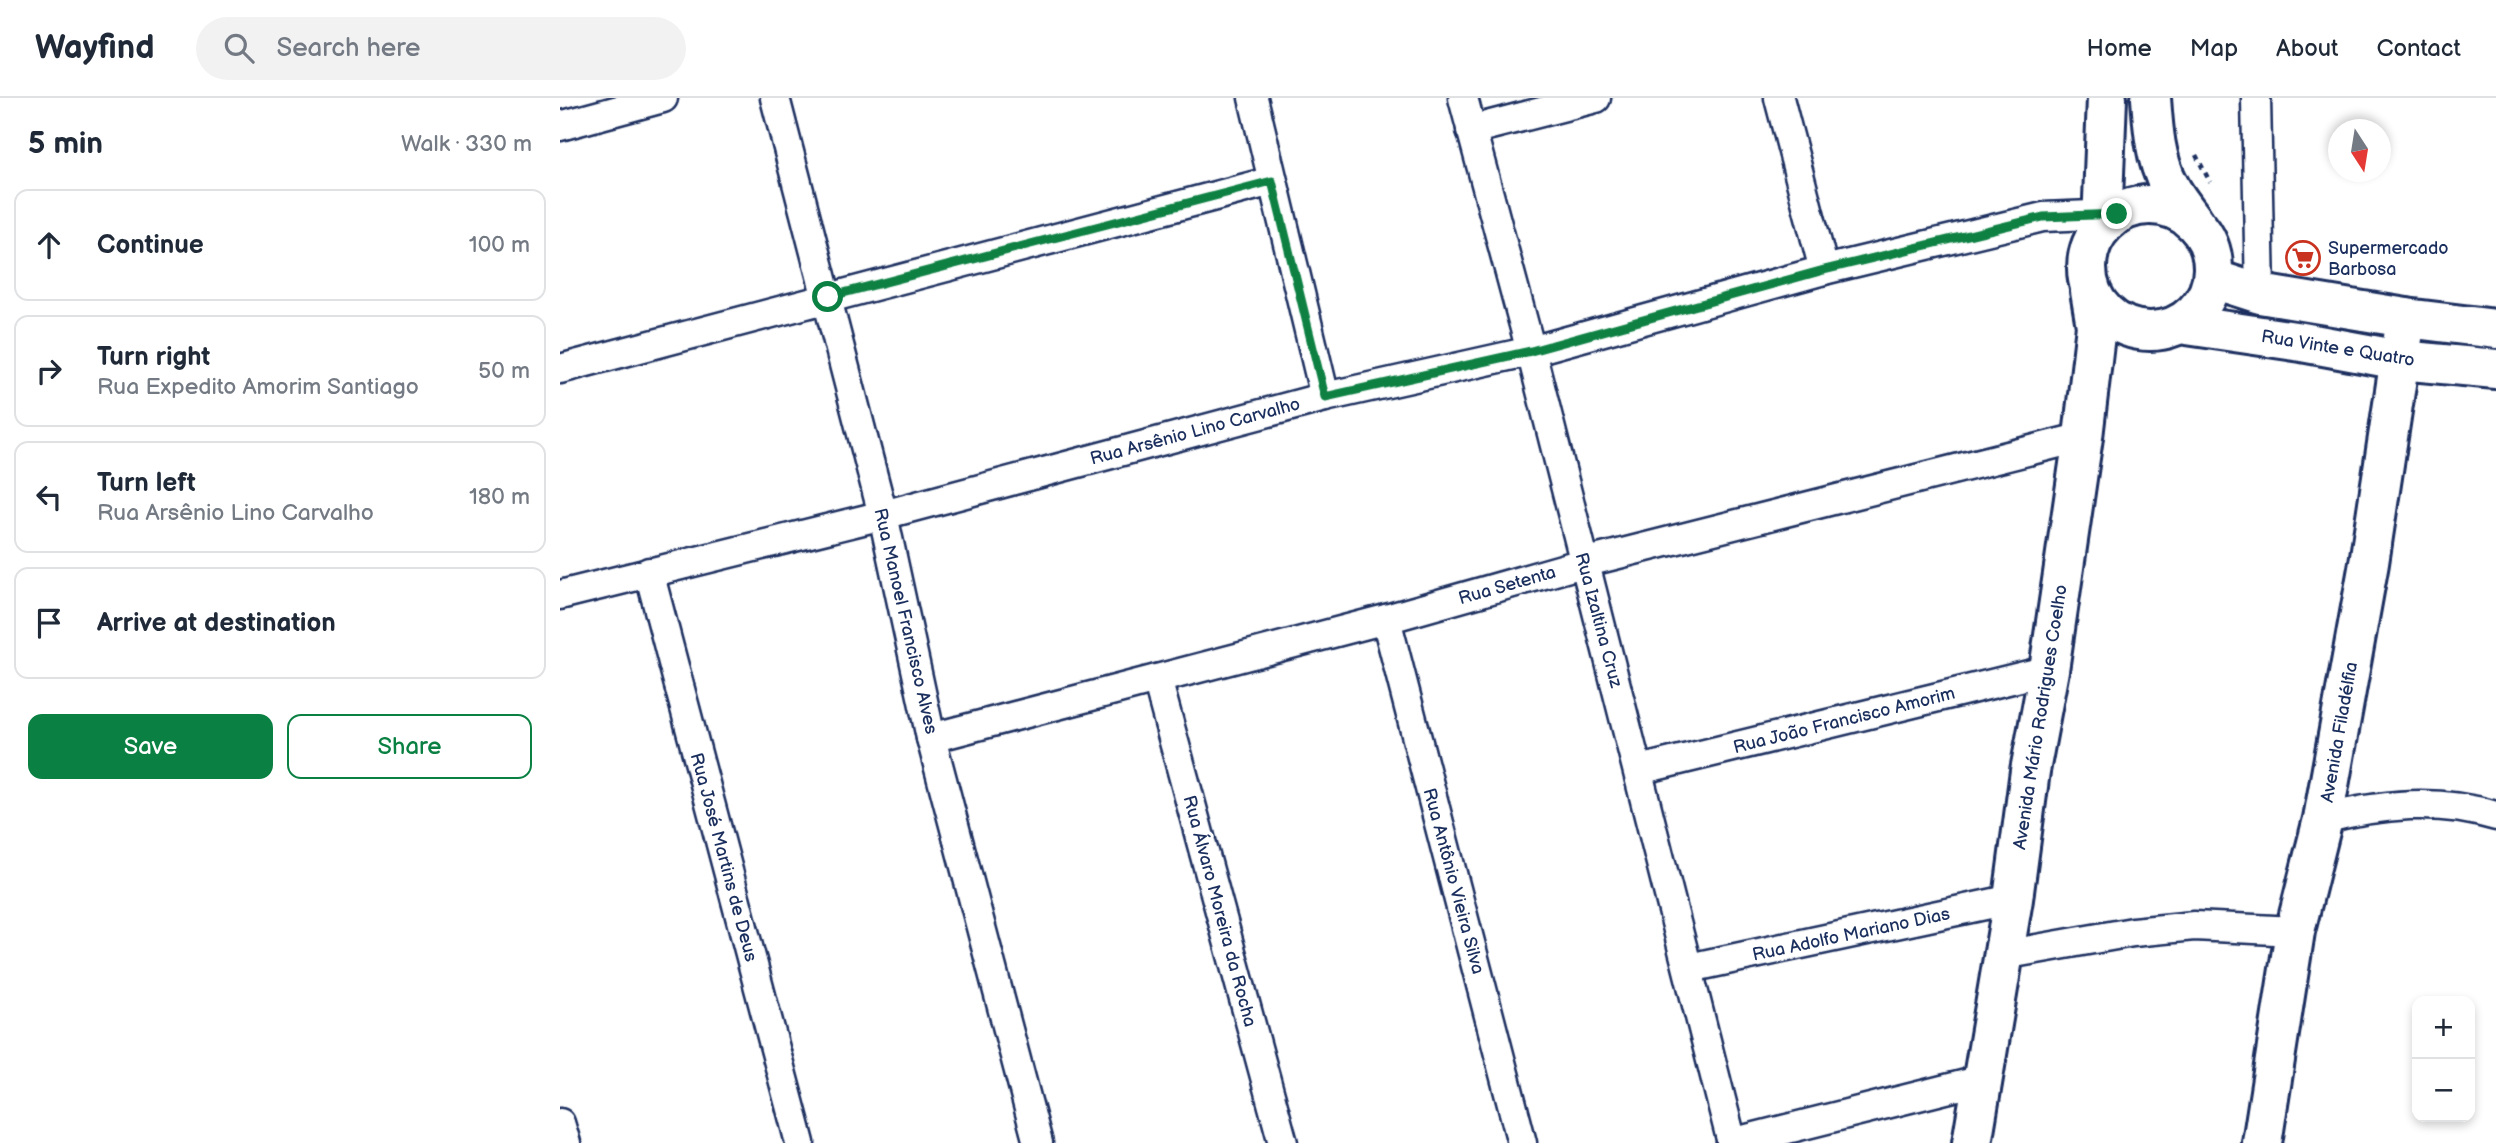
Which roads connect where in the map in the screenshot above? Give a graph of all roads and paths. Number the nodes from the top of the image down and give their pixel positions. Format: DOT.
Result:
graph roads {
  1 [pos="663,98"];
  2 [pos="775,98"];
  3 [pos="1253,98"];
  4 [pos="1463,98"];
  5 [pos="1596,98"];
  6 [pos="1779,98"];
  7 [pos="2107,98"];
  8 [pos="2151,98"];
  9 [pos="2256,98"];
  10 [pos="560,126"];
  11 [pos="1471,130"];
  12 [pos="2195,152"];
  13 [pos="1272,181"];
  14 [pos="2213,187"];
  15 [pos="2107,218"];
  16 [pos="2194,222"];
  17 [pos="1824,270"];
  18 [pos="2213,279"];
  19 [pos="2090,291"];
  20 [pos="2260,294"];
  21 [pos="828,297"];
  22 [pos="2406,318"];
  23 [pos="2180,324"];
  24 [pos="2496,329"];
  25 [pos="1531,351"];
  26 [pos="2400,359"];
  27 [pos="560,369"];
  28 [pos="2496,369"];
  29 [pos="1325,397"];
  30 [pos="2083,437"];
  31 [pos="883,515"];
  32 [pos="1583,563"];
  33 [pos="649,572"];
  34 [pos="560,596"];
  35 [pos="1386,619"];
  36 [pos="2049,670"];
  37 [pos="1157,680"];
  38 [pos="932,738"];
  39 [pos="1639,771"];
  40 [pos="2496,816"];
  41 [pos="2323,819"];
  42 [pos="2013,899"];
  43 [pos="2295,931"];
  44 [pos="2004,954"];
  45 [pos="1689,968"];
  46 [pos="1982,1080"];
  47 [pos="560,1122"];
  48 [pos="566,1143"];
  49 [pos="800,1143"];
  50 [pos="1038,1143"];
  51 [pos="1283,1143"];
  52 [pos="1522,1143"];
  53 [pos="1732,1143"];
  54 [pos="1972,1143"];
  55 [pos="2262,1143"];
  1 -- 10 [label="street"];
  2 -- 21 [label="street, Rua Manoel Francisco Alves"];
  3 -- 13 [label="street"];
  4 -- 11 [label="street, Rua Izaltina Cruz"];
  5 -- 11 [label="street"];
  6 -- 17 [label="street"];
  7 -- 15 [label="main road"];
  8 -- 16 [label="main road"];
  9 -- 20 [label="street"];
  11 -- 25 [label="street, Rua Izaltina Cruz"];
  12 -- 14 [label="path"];
  13 -- 21 [label="street"];
  13 -- 29 [label="street"];
  15 -- 16 [label="main road"];
  15 -- 17 [label="street, Rua Arsênio Lino Carvalho"];
  15 -- 19 [label="main road"];
  16 -- 18 [label="main road"];
  17 -- 25 [label="street, Rua Arsênio Lino Carvalho"];
  18 -- 20 [label="main road"];
  18 -- 23 [label="main road"];
  19 -- 23 [label="main road"];
  19 -- 30 [label="main road, Avenida Mário Rodrigues Coelho"];
  20 -- 22 [label="main road"];
  21 -- 27 [label="street"];
  21 -- 31 [label="street, Rua Manoel Francisco Alves"];
  22 -- 24 [label="main road"];
  22 -- 26 [label="main road, Avenida Filadélfia"];
  23 -- 26 [label="main road, Rua Vinte e Quatro"];
  25 -- 29 [label="street, Rua Arsênio Lino Carvalho"];
  25 -- 32 [label="street, Rua Izaltina Cruz"];
  26 -- 28 [label="main road, Rua Vinte e Quatro"];
  26 -- 41 [label="main road, Avenida Filadélfia"];
  29 -- 31 [label="street, Rua Arsênio Lino Carvalho"];
  30 -- 32 [label="street, Rua Setenta"];
  30 -- 36 [label="main road, Avenida Mário Rodrigues Coelho"];
  31 -- 33 [label="street, Rua Arsênio Lino Carvalho"];
  31 -- 38 [label="street, Rua Manoel Francisco Alves"];
  32 -- 35 [label="street, Rua Setenta"];
  32 -- 39 [label="street, Rua Izaltina Cruz"];
  33 -- 34 [label="street, Rua Arsênio Lino Carvalho"];
  33 -- 49 [label="street, Rua José Martins de Deus"];
  35 -- 37 [label="street, Rua Setenta"];
  35 -- 52 [label="street, Rua Antônio Vieira Silva"];
  36 -- 39 [label="street, Rua João Francisco Amorim"];
  36 -- 42 [label="main road, Avenida Mário Rodrigues Coelho"];
  37 -- 38 [label="street, Rua Setenta"];
  37 -- 51 [label="street, Rua Álvaro Moreira da Rocha"];
  38 -- 50 [label="street, Rua Manoel Francisco Alves"];
  39 -- 45 [label="street, Rua Izaltina Cruz"];
  40 -- 41 [label="street"];
  41 -- 43 [label="main road, Avenida Filadélfia"];
  42 -- 44 [label="main road, Avenida Mário Rodrigues Coelho"];
  42 -- 45 [label="street, Rua Adolfo Mariano Dias"];
  43 -- 44 [label="street"];
  43 -- 55 [label="main road, Avenida Filadélfia"];
  44 -- 46 [label="main road, Avenida Mário Rodrigues Coelho"];
  45 -- 53 [label="street, Rua Izaltina Cruz"];
  46 -- 53 [label="street"];
  46 -- 54 [label="main road, Avenida Mário Rodrigues Coelho"];
  47 -- 48 [label="street"];
}
